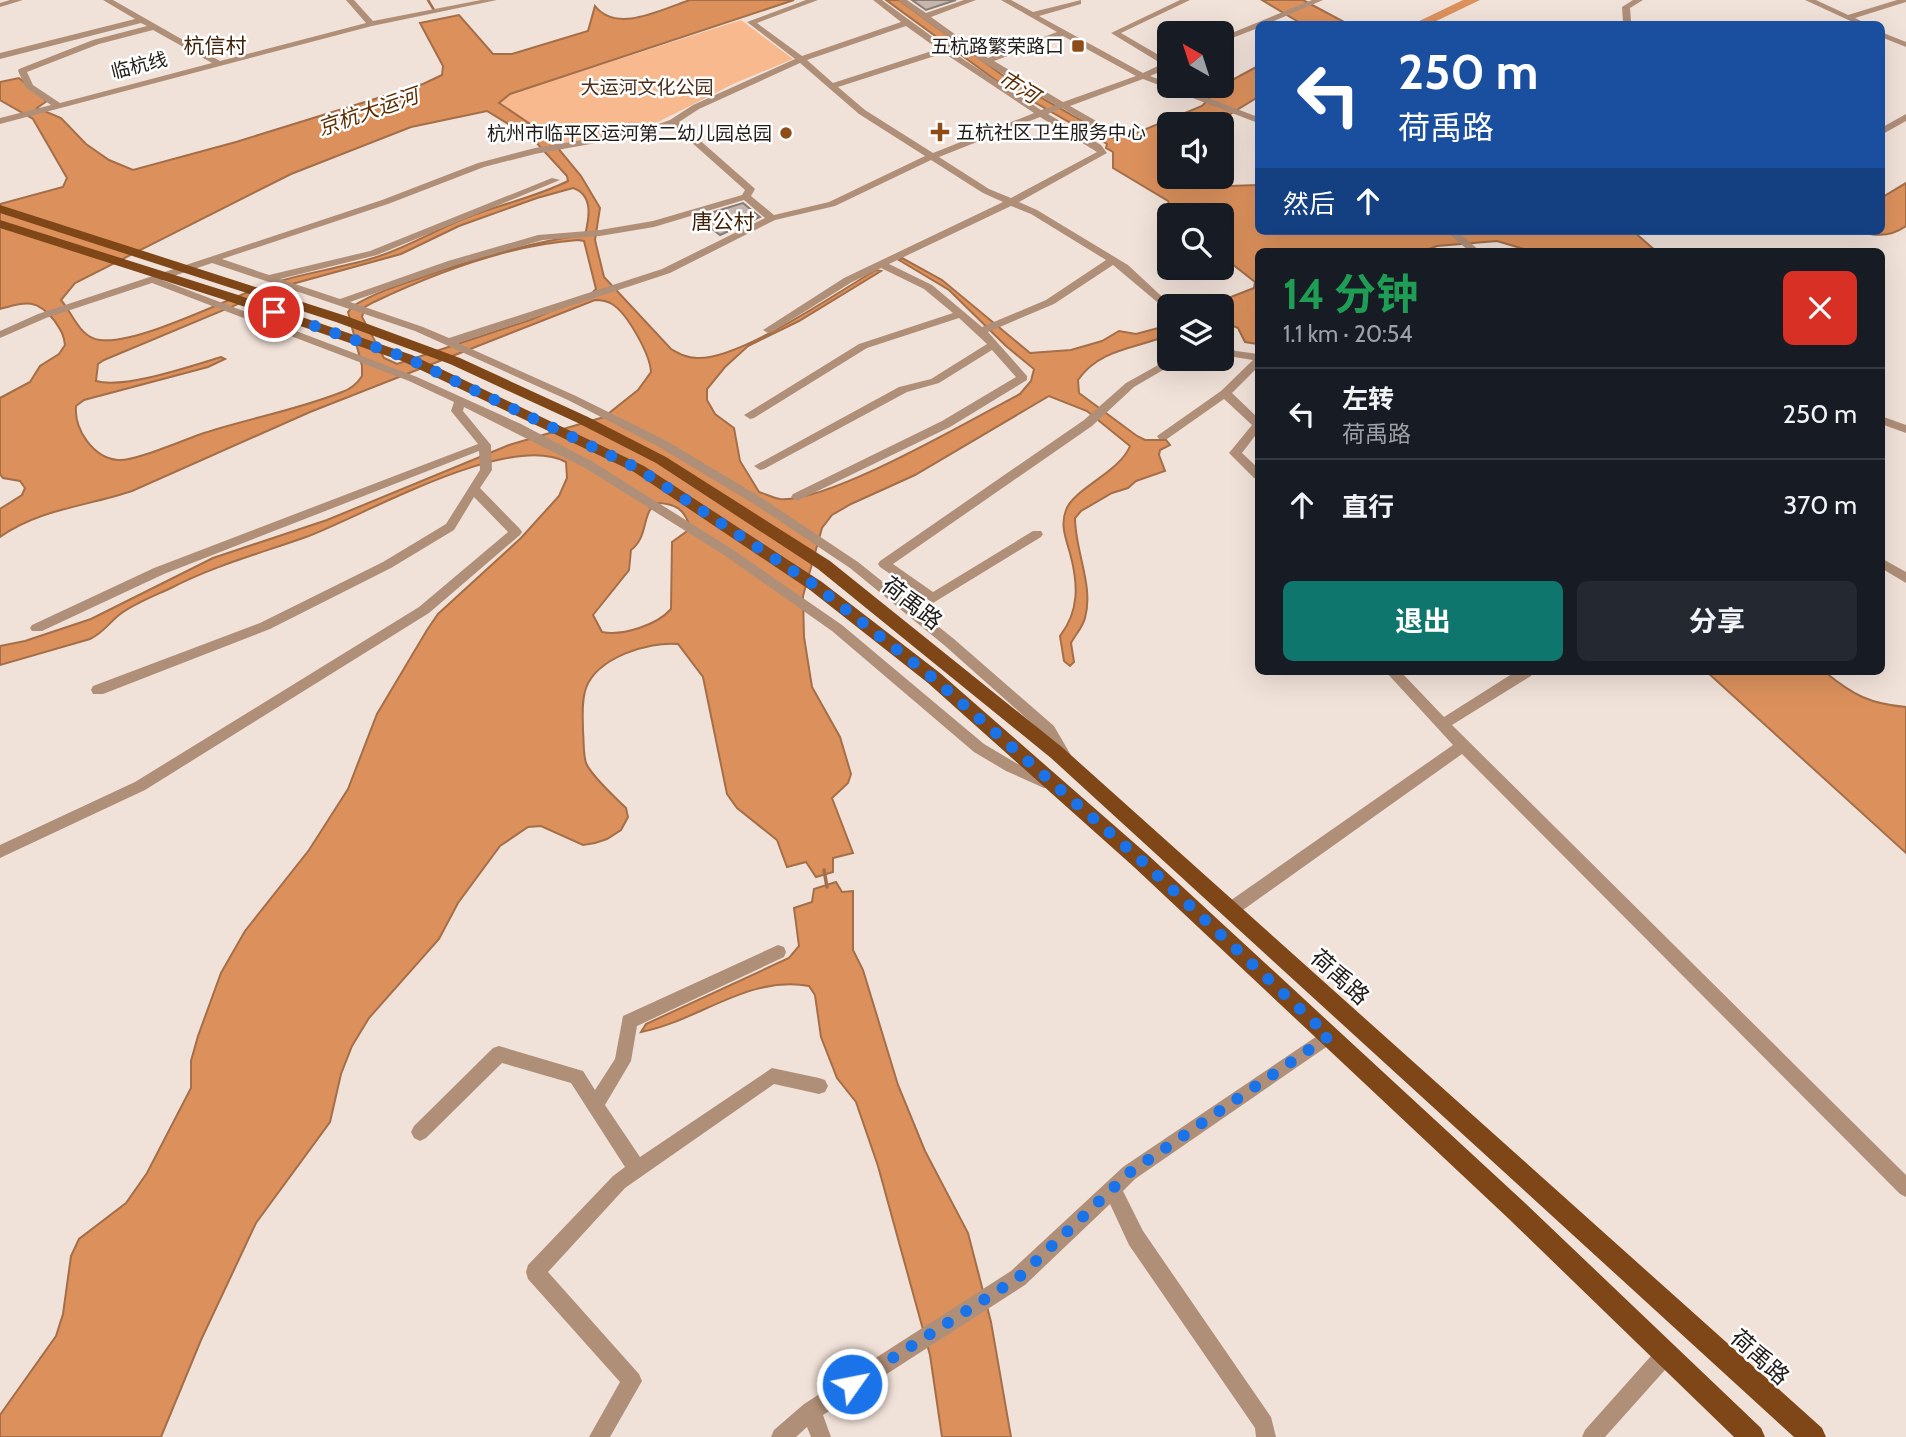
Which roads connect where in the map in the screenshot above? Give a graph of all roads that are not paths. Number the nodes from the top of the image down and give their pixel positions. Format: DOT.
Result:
graph roads {
  1 [pos="19,0"];
  2 [pos="107,0"];
  3 [pos="350,0"];
  4 [pos="493,0"];
  5 [pos="814,0"];
  6 [pos="877,0"];
  7 [pos="902,0"];
  8 [pos="972,0"];
  9 [pos="1005,0"];
  10 [pos="1186,0"];
  11 [pos="1319,0"];
  12 [pos="1639,0"];
  13 [pos="1809,0"];
  14 [pos="1905,0"];
  15 [pos="1078,2"];
  16 [pos="0,5"];
  17 [pos="926,16"];
  18 [pos="1036,17"];
  19 [pos="1849,17"];
  20 [pos="142,20"];
  21 [pos="1266,21"];
  22 [pos="1627,21"];
  23 [pos="1857,21"];
  24 [pos="907,23"];
  25 [pos="371,24"];
  26 [pos="1255,26"];
  27 [pos="154,27"];
  28 [pos="1065,33"];
  29 [pos="1234,35"];
  30 [pos="1885,36"];
  31 [pos="1906,45"];
  32 [pos="945,50"];
  33 [pos="0,56"];
  34 [pos="1157,58"];
  35 [pos="801,59"];
  36 [pos="986,61"];
  37 [pos="218,63"];
  38 [pos="1157,69"];
  39 [pos="1142,76"];
  40 [pos="832,86"];
  41 [pos="57,104"];
  42 [pos="1063,105"];
  43 [pos="1039,114"];
  44 [pos="1906,117"];
  45 [pos="1255,119"];
  46 [pos="0,121"];
  47 [pos="673,122"];
  48 [pos="1096,124"];
  49 [pos="1885,130"];
  50 [pos="933,156"];
  51 [pos="555,180"];
  52 [pos="746,197"];
  53 [pos="1011,202"];
  54 [pos="0,209"];
  55 [pos="772,218"];
  56 [pos="0,224"];
  57 [pos="1456,235"];
  58 [pos="1471,248"];
  59 [pos="211,259"];
  60 [pos="1113,260"];
  61 [pos="881,264"];
  62 [pos="151,279"];
  63 [pos="278,281"];
  64 [pos="1157,298"];
  65 [pos="341,302"];
  66 [pos="960,314"];
  67 [pos="768,330"];
  68 [pos="981,331"];
  69 [pos="0,335"];
  70 [pos="452,344"];
  71 [pos="993,345"];
  72 [pos="1234,352"];
  73 [pos="1255,358"];
  74 [pos="1255,362"];
  75 [pos="1157,370"];
  76 [pos="1225,393"];
  77 [pos="461,400"];
  78 [pos="750,415"];
  79 [pos="1885,421"];
  80 [pos="1255,422"];
  81 [pos="1255,429"];
  82 [pos="1906,429"];
  83 [pos="1163,436"];
  84 [pos="485,455"];
  85 [pos="760,466"];
  86 [pos="1255,472"];
  87 [pos="473,489"];
  88 [pos="797,497"];
  89 [pos="1037,534"];
  90 [pos="829,558"];
  91 [pos="1885,565"];
  92 [pos="1906,578"];
  93 [pos="37,628"];
  94 [pos="1396,675"];
  95 [pos="1521,675"];
  96 [pos="98,690"];
  97 [pos="1443,724"];
  98 [pos="1463,746"];
  99 [pos="1057,787"];
  100 [pos="0,852"];
  101 [pos="1230,910"];
  102 [pos="778,953"];
  103 [pos="1329,1036"];
  104 [pos="819,1086"];
  105 [pos="595,1105"];
  106 [pos="420,1132"];
  107 [pos="637,1169"];
  108 [pos="1906,1188"];
  109 [pos="1112,1189"];
  110 [pos="1666,1354"];
  111 [pos="811,1411"];
  112 [pos="599,1437"];
  113 [pos="781,1437"];
  114 [pos="821,1437"];
  115 [pos="1266,1437"];
  116 [pos="1592,1437"];
  117 [pos="1752,1437"];
  118 [pos="1813,1437"];
  1 -- 16 [label="street"];
  2 -- 20 [label="street"];
  3 -- 25 [label="street"];
  4 -- 25 [label="street, 临杭线"];
  5 -- 35 [label="street"];
  6 -- 24 [label="street"];
  7 -- 17 [label="street"];
  8 -- 17 [label="street"];
  9 -- 18 [label="street"];
  10 -- 34 [label="street"];
  11 -- 21 [label="street"];
  12 -- 22 [label="street"];
  13 -- 19 [label="street"];
  14 -- 19 [label="street"];
  15 -- 18 [label="street"];
  17 -- 36 [label="street"];
  18 -- 28 [label="street"];
  19 -- 23 [label="street"];
  20 -- 27 [label="street"];
  20 -- 33 [label="street"];
  24 -- 32 [label="street"];
  24 -- 35 [label="street"];
  25 -- 37 [label="street, 临杭线"];
  26 -- 29 [label="street"];
  27 -- 37 [label="street"];
  27 -- 41 [label="street"];
  28 -- 36 [label="street"];
  28 -- 39 [label="street"];
  30 -- 31 [label="street"];
  32 -- 40 [label="street"];
  32 -- 43 [label="street"];
  35 -- 40 [label="street"];
  35 -- 47 [label="street"];
  36 -- 42 [label="street"];
  37 -- 41 [label="street, 临杭线"];
  38 -- 39 [label="street"];
  39 -- 42 [label="street"];
  39 -- 45 [label="street"];
  40 -- 50 [label="street"];
  41 -- 46 [label="street, 临杭线"];
  42 -- 43 [label="street"];
  42 -- 48 [label="street"];
  43 -- 50 [label="street"];
  43 -- 53 [label="street"];
  44 -- 49 [label="street"];
  47 -- 52 [label="street"];
  47 -- 59 [label="street"];
  50 -- 53 [label="street"];
  50 -- 55 [label="street"];
  51 -- 63 [label="street"];
  52 -- 55 [label="street"];
  52 -- 65 [label="street"];
  53 -- 60 [label="street"];
  53 -- 61 [label="street"];
  54 -- 90 [label="main road, 荷禹路"];
  55 -- 70 [label="street"];
  56 -- 99 [label="main road, 荷禹路"];
  57 -- 58 [label="street"];
  59 -- 62 [label="street"];
  59 -- 63 [label="street"];
  60 -- 64 [label="street"];
  60 -- 68 [label="street"];
  61 -- 66 [label="street"];
  61 -- 67 [label="street"];
  62 -- 69 [label="street"];
  62 -- 77 [label="street"];
  63 -- 65 [label="street"];
  65 -- 70 [label="street"];
  66 -- 68 [label="street"];
  66 -- 78 [label="street"];
  68 -- 71 [label="street"];
  70 -- 90 [label="street"];
  71 -- 85 [label="street"];
  71 -- 88 [label="street"];
  72 -- 73 [label="street"];
  74 -- 76 [label="street"];
  75 -- 89 [label="street"];
  76 -- 80 [label="street"];
  76 -- 83 [label="street"];
  77 -- 84 [label="street"];
  77 -- 99 [label="street"];
  79 -- 82 [label="street"];
  81 -- 86 [label="street"];
  84 -- 87 [label="street"];
  84 -- 93 [label="street"];
  87 -- 96 [label="street"];
  87 -- 100 [label="street"];
  90 -- 101 [label="main road, 荷禹路"];
  91 -- 92 [label="street"];
  94 -- 97 [label="street"];
  95 -- 97 [label="street"];
  97 -- 98 [label="street"];
  98 -- 101 [label="street"];
  98 -- 108 [label="street"];
  99 -- 103 [label="main road, 荷禹路"];
  101 -- 118 [label="main road, 荷禹路"];
  102 -- 105 [label="street"];
  103 -- 109 [label="street"];
  103 -- 110 [label="main road, 荷禹路"];
  104 -- 107 [label="street"];
  105 -- 106 [label="street"];
  105 -- 107 [label="street"];
  107 -- 112 [label="street"];
  109 -- 111 [label="street"];
  109 -- 115 [label="street"];
  110 -- 116 [label="street"];
  110 -- 117 [label="main road, 荷禹路"];
  111 -- 113 [label="street"];
  111 -- 114 [label="street"];
}
